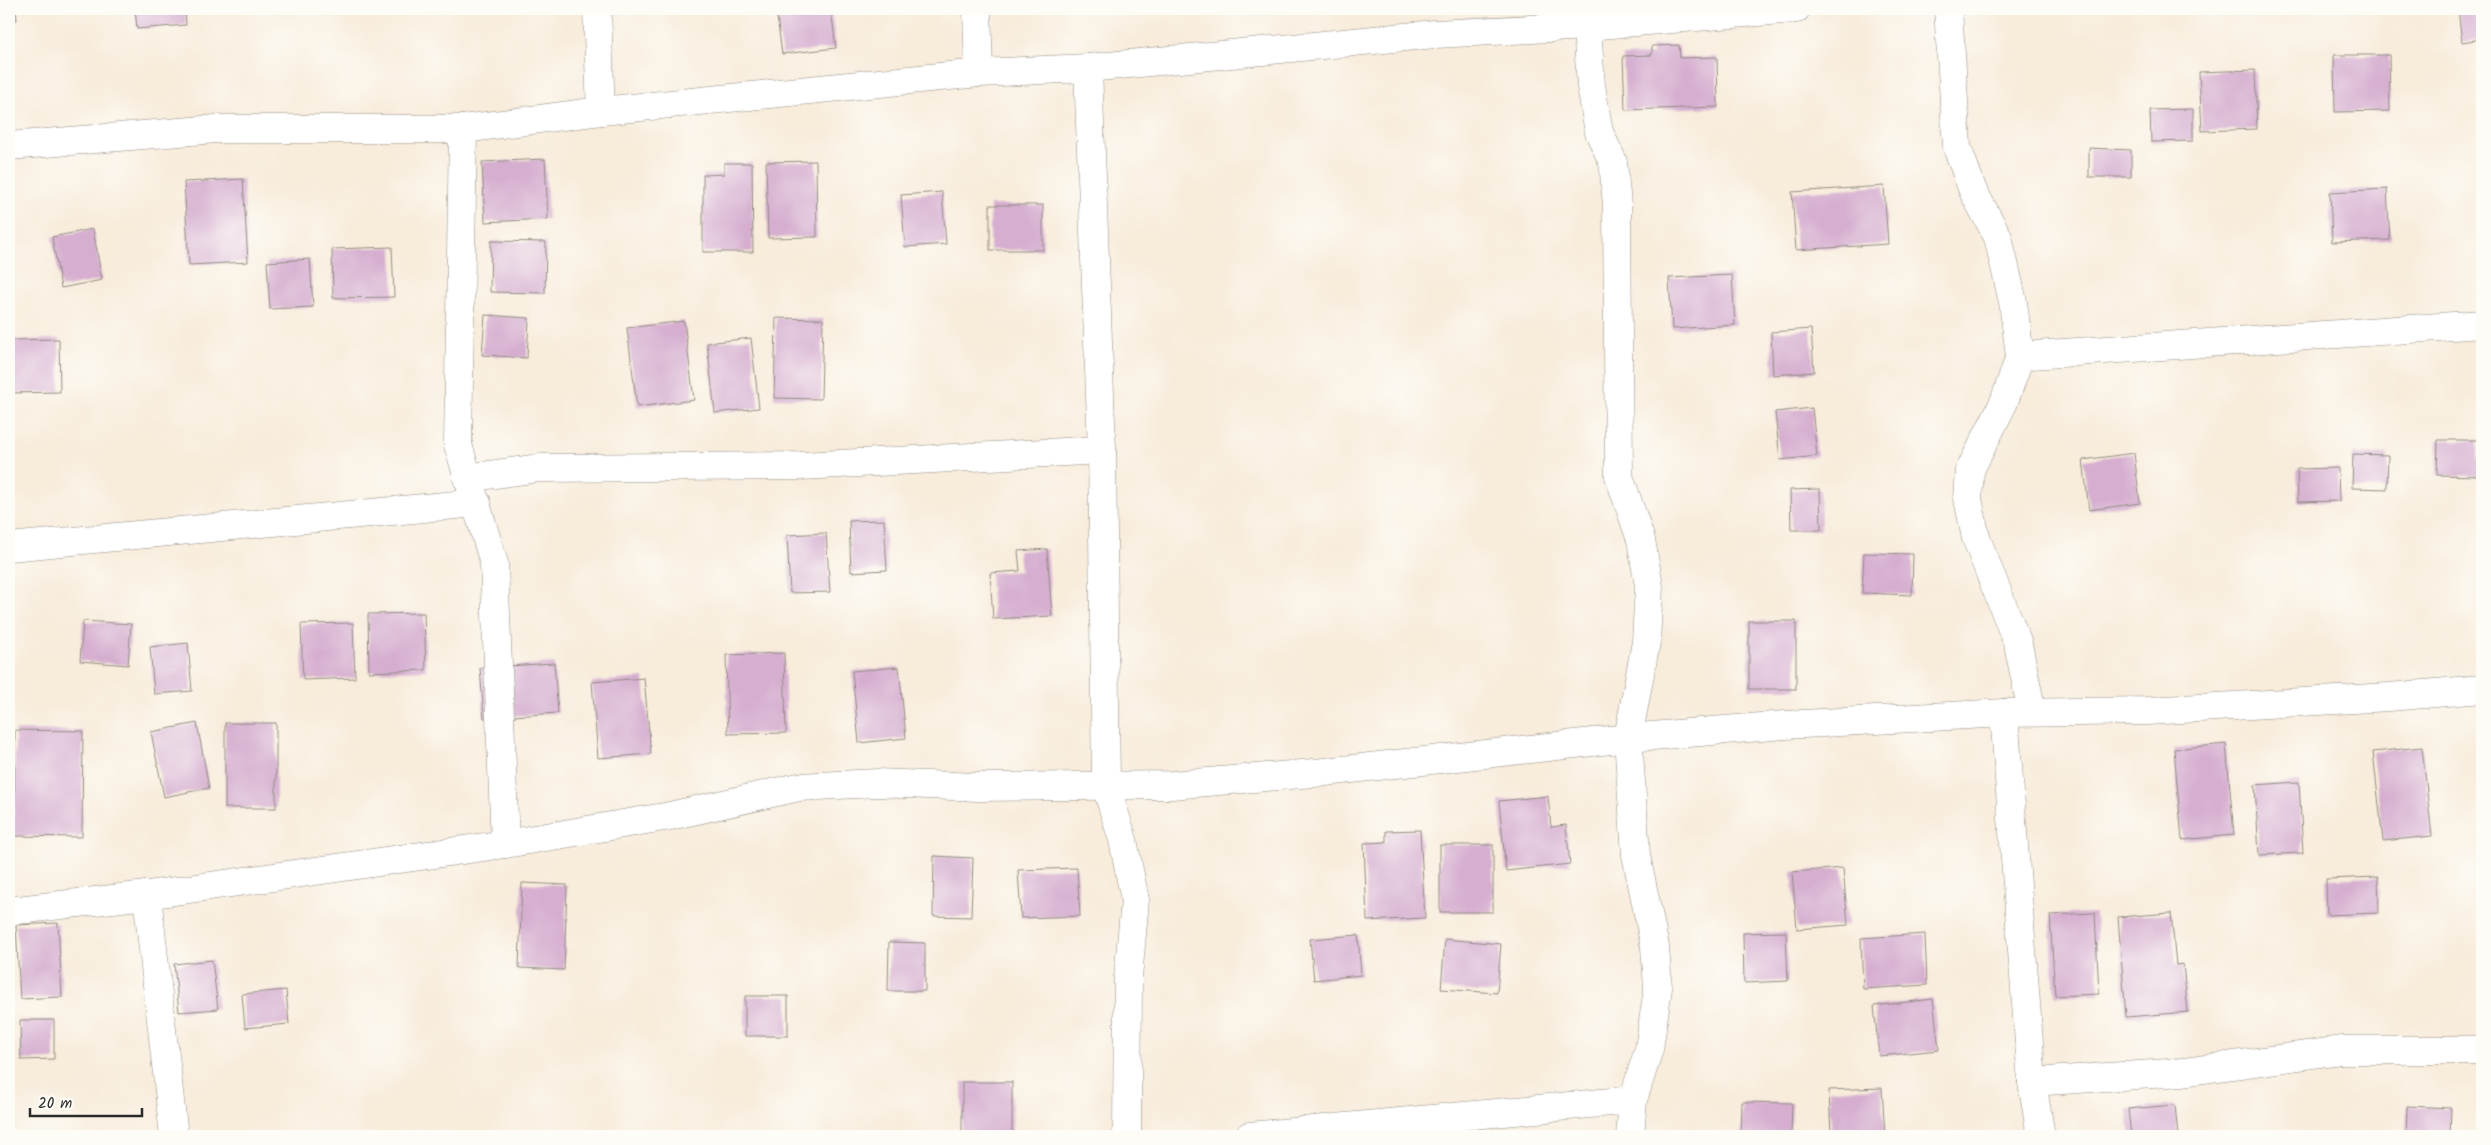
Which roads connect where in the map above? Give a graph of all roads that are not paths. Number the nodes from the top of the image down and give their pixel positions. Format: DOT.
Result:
graph roads {
  1 [pos="597,9"];
  2 [pos="977,9"];
  3 [pos="1796,9"];
  4 [pos="1948,9"];
  5 [pos="1587,26"];
  6 [pos="1088,68"];
  7 [pos="979,73"];
  8 [pos="601,111"];
  9 [pos="463,129"];
  10 [pos="9,146"];
  11 [pos="2482,324"];
  12 [pos="2020,356"];
  13 [pos="1102,450"];
  14 [pos="472,491"];
  15 [pos="9,548"];
  16 [pos="2482,688"];
  17 [pos="2032,712"];
  18 [pos="2004,713"];
  19 [pos="1628,738"];
  20 [pos="1106,786"];
  21 [pos="505,844"];
  22 [pos="147,895"];
  23 [pos="9,911"];
  24 [pos="2482,1050"];
  25 [pos="2032,1082"];
  26 [pos="1633,1100"];
  27 [pos="174,1136"];
  28 [pos="1126,1136"];
  29 [pos="1249,1136"];
  30 [pos="1630,1136"];
  31 [pos="2042,1136"];
  1 -- 8 [label="street"];
  2 -- 7 [label="street"];
  3 -- 5 [label="street"];
  4 -- 12 [label="street"];
  5 -- 6 [label="street"];
  5 -- 19 [label="street"];
  6 -- 7 [label="street"];
  6 -- 13 [label="street"];
  7 -- 8 [label="street"];
  8 -- 9 [label="street"];
  9 -- 10 [label="street"];
  9 -- 14 [label="street"];
  11 -- 12 [label="street"];
  12 -- 17 [label="street"];
  13 -- 14 [label="street"];
  13 -- 20 [label="street"];
  14 -- 15 [label="street"];
  14 -- 21 [label="street"];
  16 -- 17 [label="street"];
  17 -- 18 [label="street"];
  18 -- 19 [label="street"];
  18 -- 25 [label="street"];
  19 -- 20 [label="street"];
  19 -- 26 [label="street"];
  20 -- 21 [label="street"];
  20 -- 28 [label="street"];
  21 -- 22 [label="street"];
  22 -- 23 [label="street"];
  22 -- 27 [label="street"];
  24 -- 25 [label="street"];
  25 -- 31 [label="street"];
  26 -- 29 [label="street"];
  26 -- 30 [label="street"];
}
